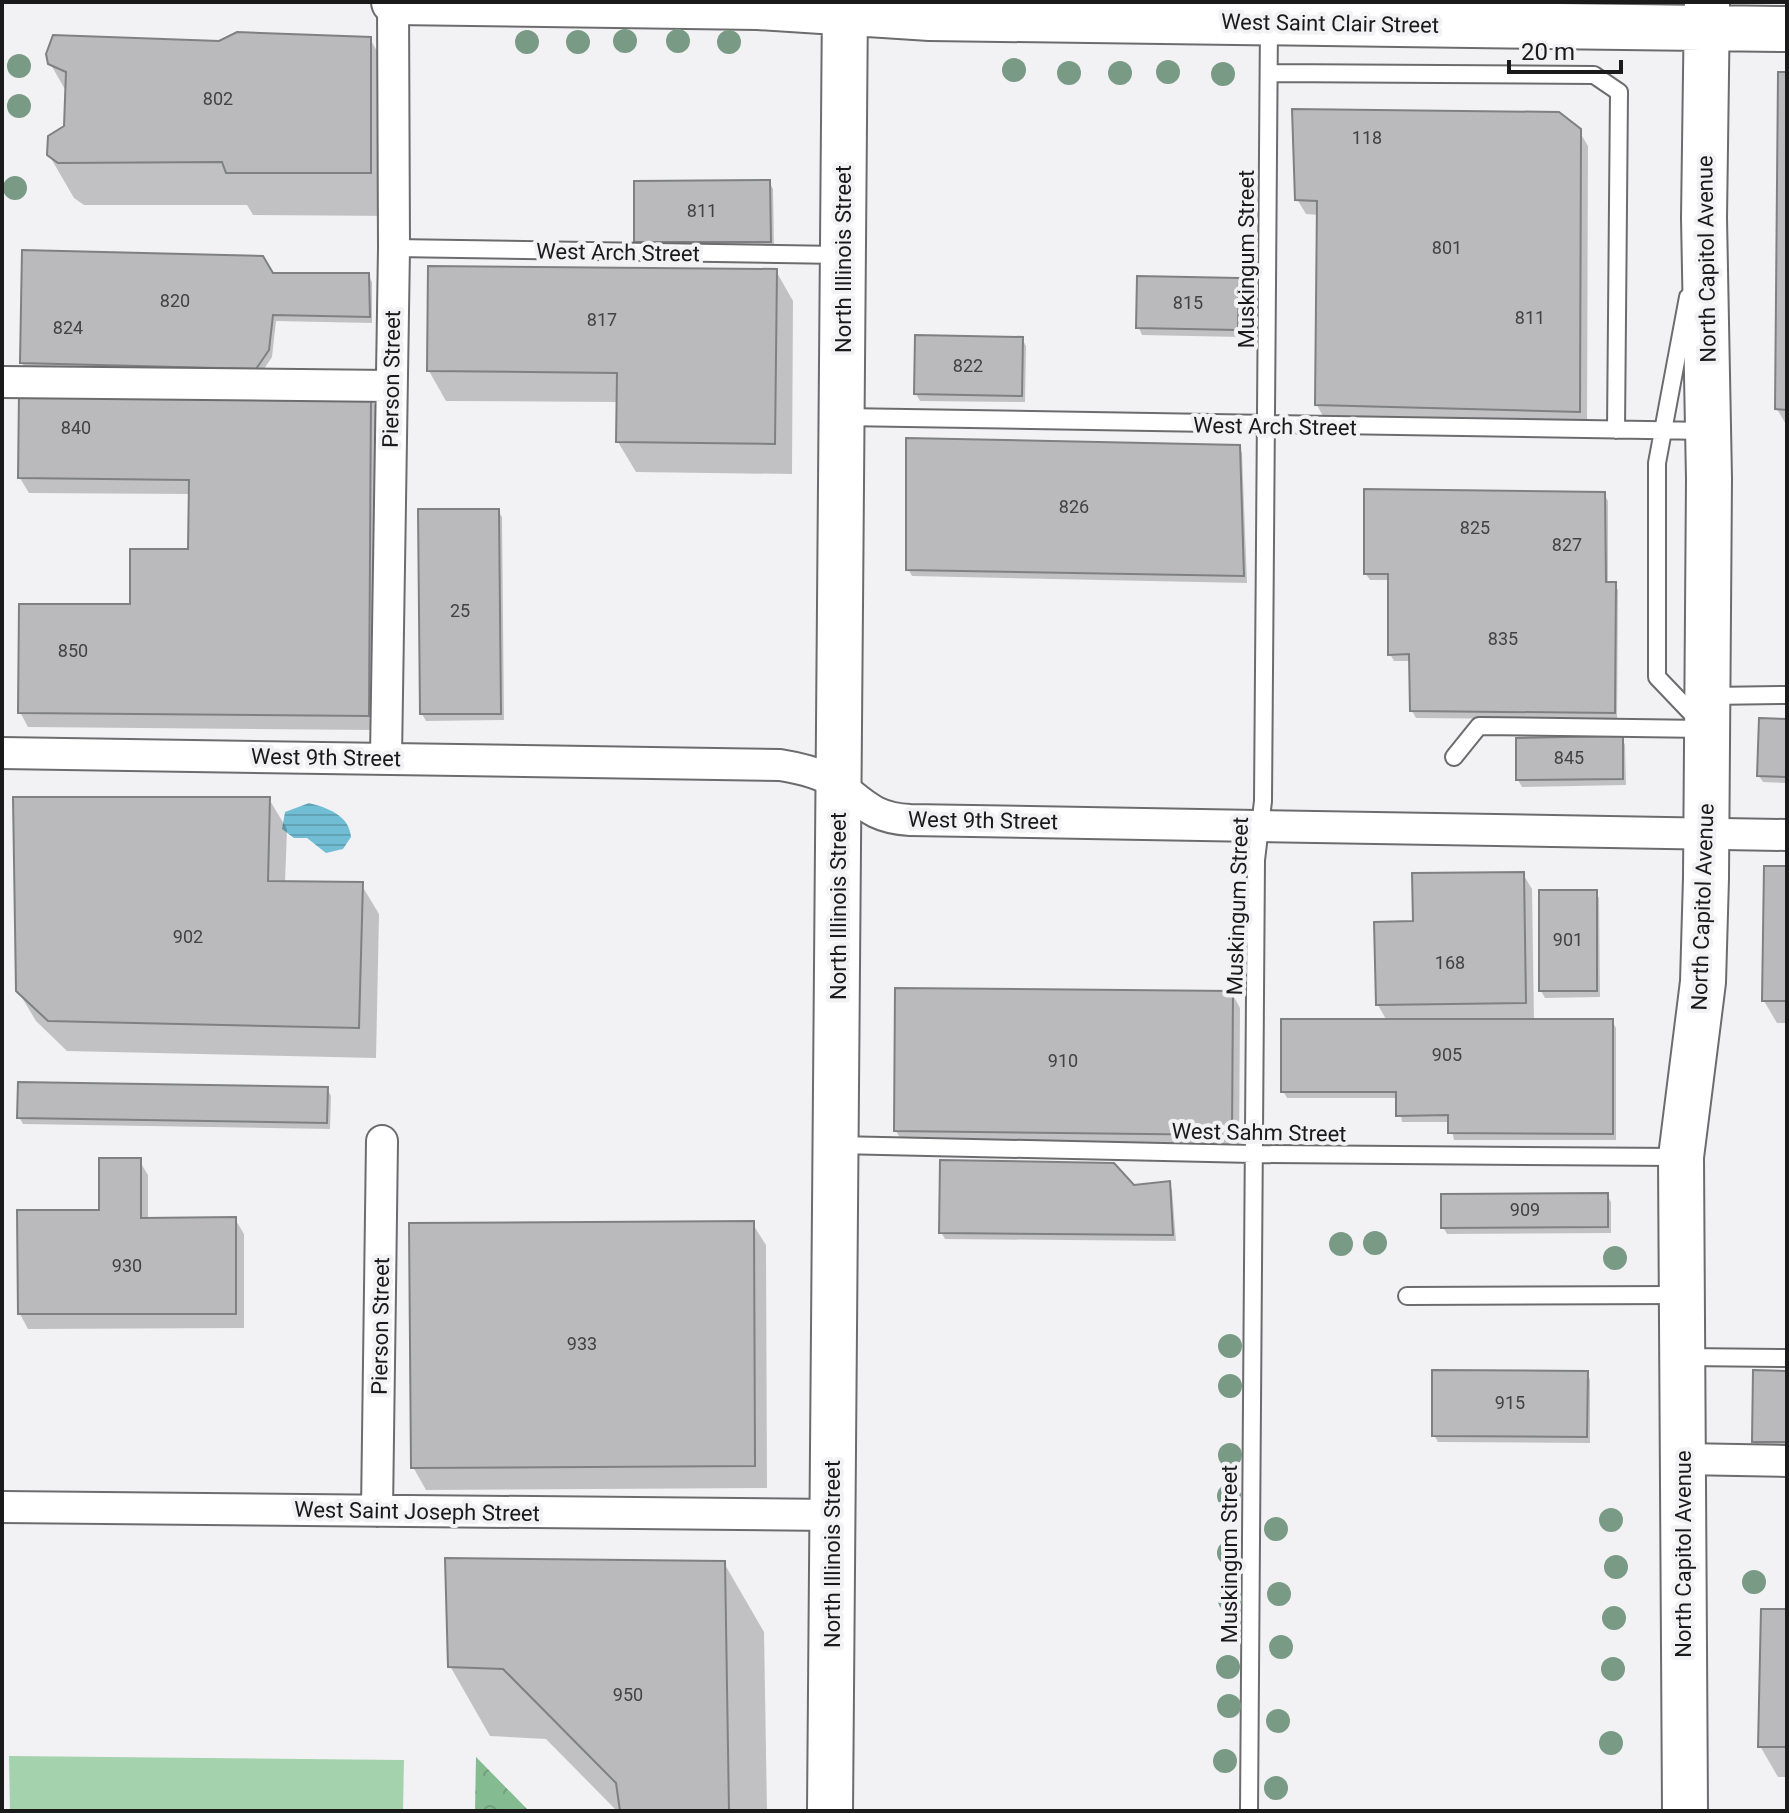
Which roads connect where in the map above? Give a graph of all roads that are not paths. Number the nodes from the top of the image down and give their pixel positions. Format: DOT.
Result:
graph roads {
  1 [pos="394,2"];
  2 [pos="845,7"];
  3 [pos="1269,12"];
  4 [pos="1706,15"];
  5 [pos="1787,29"];
  6 [pos="1269,73"];
  7 [pos="1704,218"];
  8 [pos="394,248"];
  9 [pos="843,255"];
  10 [pos="2,382"];
  11 [pos="390,386"];
  12 [pos="842,417"];
  13 [pos="1266,426"];
  14 [pos="1616,430"];
  15 [pos="1661,431"];
  16 [pos="1708,431"];
  17 [pos="1787,695"];
  18 [pos="1707,712"];
  19 [pos="2,753"];
  20 [pos="386,757"];
  21 [pos="1454,757"];
  22 [pos="839,785"];
  23 [pos="1261,825"];
  24 [pos="1706,834"];
  25 [pos="1787,835"];
  26 [pos="382,1141"];
  27 [pos="836,1145"];
  28 [pos="1254,1154"];
  29 [pos="1681,1157"];
  30 [pos="1682,1295"];
  31 [pos="1407,1296"];
  32 [pos="1682,1357"];
  33 [pos="1787,1358"];
  34 [pos="1682,1459"];
  35 [pos="1787,1461"];
  36 [pos="2,1507"];
  37 [pos="377,1511"];
  38 [pos="833,1515"];
  39 [pos="830,1811"];
  40 [pos="1249,1811"];
  41 [pos="1685,1811"];
  1 -- 2 [label="main road, West Saint Clair Street"];
  1 -- 8 [label="street, Pierson Street"];
  2 -- 3 [label="main road, West Saint Clair Street"];
  2 -- 9 [label="main road, North Illinois Street"];
  3 -- 4 [label="main road, West Saint Clair Street"];
  3 -- 6 [label="lane, Muskingum Street"];
  4 -- 5 [label="main road, West Saint Clair Street"];
  4 -- 7 [label="main road, North Capitol Avenue"];
  6 -- 13 [label="lane, Muskingum Street"];
  6 -- 14 [label="lane"];
  7 -- 15 [label="lane"];
  7 -- 16 [label="main road, North Capitol Avenue"];
  8 -- 9 [label="lane, West Arch Street"];
  8 -- 11 [label="street, Pierson Street"];
  9 -- 12 [label="main road, North Illinois Street"];
  10 -- 11 [label="street"];
  11 -- 20 [label="street, Pierson Street"];
  12 -- 13 [label="lane, West Arch Street"];
  12 -- 22 [label="main road, North Illinois Street"];
  13 -- 14 [label="lane, West Arch Street"];
  13 -- 23 [label="lane, Muskingum Street"];
  14 -- 15 [label="lane, West Arch Street"];
  15 -- 16 [label="lane, West Arch Street"];
  15 -- 18 [label="lane"];
  16 -- 18 [label="main road, North Capitol Avenue"];
  17 -- 18 [label="lane"];
  18 -- 21 [label="lane"];
  18 -- 24 [label="main road, North Capitol Avenue"];
  19 -- 20 [label="street, West 9th Street"];
  20 -- 22 [label="street, West 9th Street"];
  22 -- 23 [label="street, West 9th Street"];
  22 -- 27 [label="main road, North Illinois Street"];
  23 -- 24 [label="street, West 9th Street"];
  23 -- 28 [label="lane, Muskingum Street"];
  24 -- 25 [label="street, West 9th Street"];
  24 -- 29 [label="main road, North Capitol Avenue"];
  26 -- 37 [label="street, Pierson Street"];
  27 -- 28 [label="lane, West Sahm Street"];
  27 -- 38 [label="main road, North Illinois Street"];
  28 -- 29 [label="lane, West Sahm Street"];
  28 -- 40 [label="lane, Muskingum Street"];
  29 -- 30 [label="main road, North Capitol Avenue"];
  30 -- 31 [label="lane"];
  30 -- 32 [label="main road, North Capitol Avenue"];
  32 -- 33 [label="lane"];
  32 -- 34 [label="main road, North Capitol Avenue"];
  34 -- 35 [label="street"];
  34 -- 41 [label="main road, North Capitol Avenue"];
  36 -- 37 [label="street, West Saint Joseph Street"];
  37 -- 38 [label="street, West Saint Joseph Street"];
  38 -- 39 [label="main road, North Illinois Street"];
}
